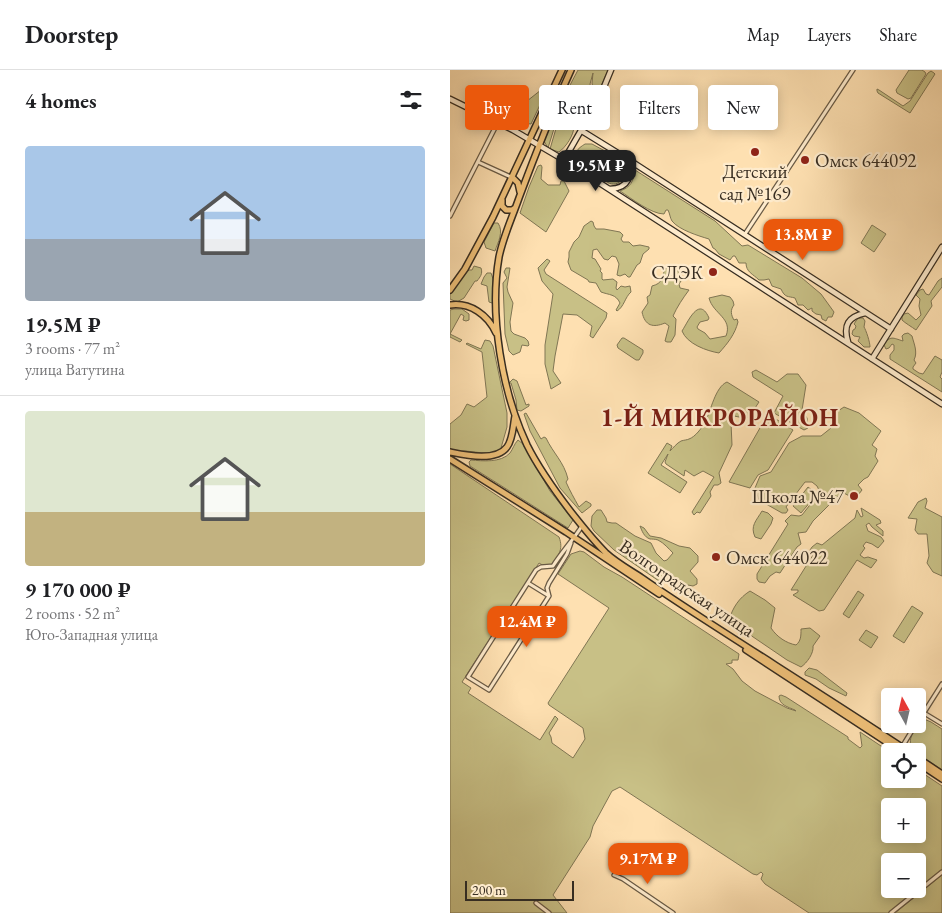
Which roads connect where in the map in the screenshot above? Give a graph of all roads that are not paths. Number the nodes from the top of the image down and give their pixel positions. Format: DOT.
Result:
graph roads {
  1 [pos="562,70"];
  2 [pos="571,70"];
  3 [pos="611,70"];
  4 [pos="853,70"];
  5 [pos="450,99"];
  6 [pos="465,106"];
  7 [pos="494,130"];
  8 [pos="512,130"];
  9 [pos="582,131"];
  10 [pos="530,140"];
  11 [pos="538,144"];
  12 [pos="564,160"];
  13 [pos="629,160"];
  14 [pos="478,162"];
  15 [pos="512,178"];
  16 [pos="609,189"];
  17 [pos="520,195"];
  18 [pos="502,200"];
  19 [pos="516,206"];
  20 [pos="450,216"];
  21 [pos="745,234"];
  22 [pos="942,247"];
  23 [pos="450,290"];
  24 [pos="450,305"];
  25 [pos="865,313"];
  26 [pos="891,329"];
  27 [pos="498,336"];
  28 [pos="848,343"];
  29 [pos="872,359"];
  30 [pos="942,404"];
  31 [pos="516,415"];
  32 [pos="450,452"];
  33 [pos="450,459"];
  34 [pos="582,526"];
  35 [pos="574,538"];
  36 [pos="571,543"];
  37 [pos="528,583"];
  38 [pos="549,596"];
  39 [pos="942,684"];
  40 [pos="926,709"];
  41 [pos="926,713"];
  42 [pos="942,724"];
  43 [pos="892,743"];
  44 [pos="892,743"];
  45 [pos="926,763"];
  46 [pos="926,768"];
  47 [pos="942,774"];
  48 [pos="942,779"];
  49 [pos="942,872"];
  50 [pos="614,875"];
  51 [pos="536,904"];
  52 [pos="541,907"];
  53 [pos="537,913"];
  54 [pos="549,913"];
  55 [pos="673,913"];
  56 [pos="892,913"];
  1 -- 10 [label="main road"];
  2 -- 11 [label="main road, Волгоградская улица"];
  3 -- 9 [label="main road"];
  4 -- 21 [label="street"];
  5 -- 6 [label="main road"];
  7 -- 14 [label="street"];
  8 -- 10 [label="main road"];
  9 -- 12 [label="main road"];
  9 -- 13 [label="main road"];
  10 -- 11 [label="main road"];
  10 -- 15 [label="main road"];
  11 -- 12 [label="main road"];
  11 -- 17 [label="main road, Волгоградская улица"];
  12 -- 16 [label="main road"];
  13 -- 16 [label="main road"];
  13 -- 21 [label="main road"];
  14 -- 15 [label="street"];
  14 -- 20 [label="street"];
  15 -- 17 [label="main road"];
  15 -- 18 [label="main road"];
  16 -- 28 [label="main road"];
  17 -- 19 [label="main road, Волгоградская улица"];
  18 -- 19 [label="main road"];
  18 -- 23 [label="main road"];
  19 -- 27 [label="main road, Волгоградская улица"];
  21 -- 25 [label="main road"];
  22 -- 26 [label="main road"];
  24 -- 27 [label="main road"];
  25 -- 26 [label="main road"];
  25 -- 28 [label="main road"];
  26 -- 29 [label="main road"];
  27 -- 31 [label="main road, Волгоградская улица"];
  28 -- 29 [label="main road"];
  29 -- 30 [label="main road"];
  31 -- 32 [label="main road"];
  31 -- 34 [label="main road, Волгоградская улица"];
  33 -- 35 [label="main road, Волгоградская улица"];
  34 -- 35 [label="street"];
  34 -- 43 [label="main road, Волгоградская улица"];
  35 -- 36 [label="street"];
  35 -- 44 [label="main road, Волгоградская улица"];
  36 -- 37 [label="street"];
  36 -- 38 [label="street"];
  37 -- 38 [label="street"];
  37 -- 38 [label="street"];
  39 -- 40 [label="street"];
  41 -- 42 [label="street"];
  45 -- 47 [label="main road"];
  46 -- 48 [label="main road"];
  49 -- 56 [label="street"];
  50 -- 55 [label="street"];
  51 -- 52 [label="street"];
  52 -- 53 [label="street"];
  52 -- 54 [label="street"];
}
